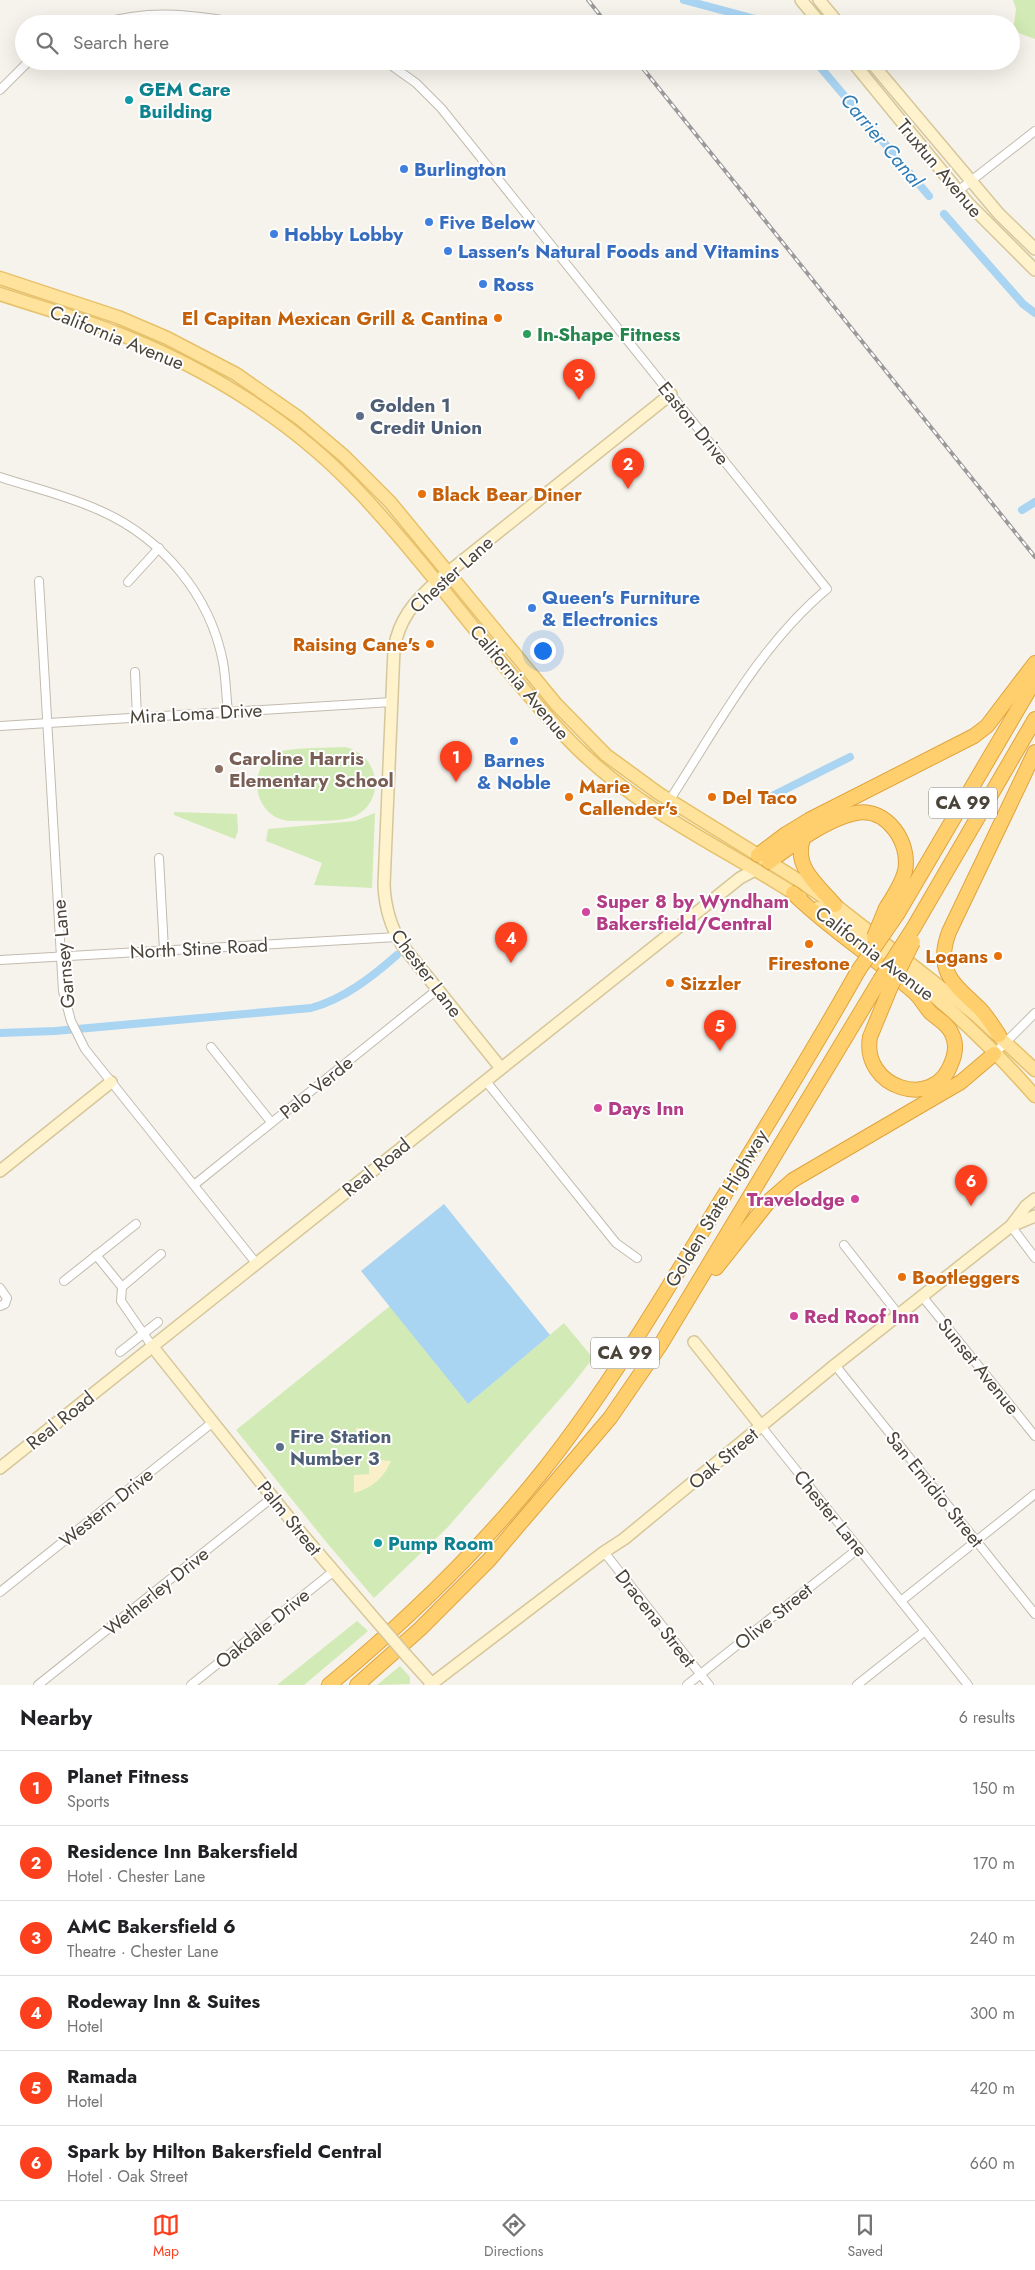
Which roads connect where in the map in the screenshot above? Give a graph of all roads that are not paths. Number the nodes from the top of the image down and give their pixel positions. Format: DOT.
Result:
graph roads {
  1 [pos="801,0"];
  2 [pos="819,0"];
  3 [pos="144,15"];
  4 [pos="183,15"];
  5 [pos="814,15"];
  6 [pos="832,15"];
  7 [pos="20,70"];
  8 [pos="398,70"];
  9 [pos="859,70"];
  10 [pos="878,70"];
  11 [pos="0,90"];
  12 [pos="1035,131"];
  13 [pos="971,181"];
  14 [pos="958,191"];
  15 [pos="1035,249"];
  16 [pos="1035,270"];
  17 [pos="0,278"];
  18 [pos="0,294"];
  19 [pos="671,394"];
  20 [pos="315,430"];
  21 [pos="293,432"];
  22 [pos="0,477"];
  23 [pos="159,548"];
  24 [pos="448,572"];
  25 [pos="39,581"];
  26 [pos="128,582"];
  27 [pos="436,582"];
  28 [pos="1035,663"];
  29 [pos="135,672"];
  30 [pos="1035,680"];
  31 [pos="1023,687"];
  32 [pos="524,690"];
  33 [pos="392,702"];
  34 [pos="228,712"];
  35 [pos="138,717"];
  36 [pos="1035,719"];
  37 [pos="47,722"];
  38 [pos="574,724"];
  39 [pos="0,726"];
  40 [pos="570,741"];
  41 [pos="1035,752"];
  42 [pos="618,764"];
  43 [pos="604,772"];
  44 [pos="670,801"];
  45 [pos="803,839"];
  46 [pos="158,858"];
  47 [pos="764,858"];
  48 [pos="755,870"];
  49 [pos="793,892"];
  50 [pos="835,905"];
  51 [pos="892,911"];
  52 [pos="397,937"];
  53 [pos="164,950"];
  54 [pos="61,956"];
  55 [pos="0,960"];
  56 [pos="885,983"];
  57 [pos="438,989"];
  58 [pos="915,994"];
  59 [pos="1035,1013"];
  60 [pos="975,1035"];
  61 [pos="1002,1038"];
  62 [pos="211,1047"];
  63 [pos="994,1054"];
  64 [pos="500,1067"];
  65 [pos="1035,1070"];
  66 [pos="485,1080"];
  67 [pos="111,1082"];
  68 [pos="1035,1096"];
  69 [pos="272,1122"];
  70 [pos="0,1171"];
  71 [pos="194,1185"];
  72 [pos="1035,1198"];
  73 [pos="1035,1216"];
  74 [pos="136,1224"];
  75 [pos="1011,1226"];
  76 [pos="844,1245"];
  77 [pos="161,1254"];
  78 [pos="96,1255"];
  79 [pos="637,1258"];
  80 [pos="1035,1258"];
  81 [pos="256,1263"];
  82 [pos="64,1281"];
  83 [pos="122,1287"];
  84 [pos="0,1288"];
  85 [pos="922,1296"];
  86 [pos="0,1306"];
  87 [pos="899,1315"];
  88 [pos="677,1318"];
  89 [pos="158,1322"];
  90 [pos="143,1332"];
  91 [pos="694,1342"];
  92 [pos="152,1346"];
  93 [pos="120,1352"];
  94 [pos="836,1364"];
  95 [pos="212,1422"];
  96 [pos="761,1426"];
  97 [pos="1035,1436"];
  98 [pos="0,1468"];
  99 [pos="1035,1494"];
  100 [pos="273,1497"];
  101 [pos="977,1541"];
  102 [pos="859,1548"];
  103 [pos="604,1552"];
  104 [pos="334,1571"];
  105 [pos="0,1592"];
  106 [pos="901,1601"];
  107 [pos="1035,1614"];
  108 [pos="925,1631"];
  109 [pos="701,1674"];
  110 [pos="38,1685"];
  111 [pos="191,1685"];
  112 [pos="329,1685"];
  113 [pos="357,1685"];
  114 [pos="431,1685"];
  115 [pos="687,1685"];
  116 [pos="709,1685"];
  117 [pos="857,1685"];
  118 [pos="968,1685"];
  1 -- 5 [label="street"];
  2 -- 6 [label="street"];
  3 -- 4 [label="street"];
  7 -- 11 [label="street"];
  8 -- 19 [label="street, Easton Drive"];
  9 -- 14 [label="street, Truxtun Avenue"];
  10 -- 13 [label="street, Truxtun Avenue"];
  12 -- 13 [label="street"];
  13 -- 14 [label="street"];
  13 -- 15 [label="street, Truxtun Avenue"];
  14 -- 16 [label="street, Truxtun Avenue"];
  17 -- 20 [label="main road, California Avenue"];
  18 -- 21 [label="main road, California Avenue"];
  19 -- 24 [label="street, Chester Lane"];
  19 -- 44 [label="street, Easton Drive"];
  20 -- 21 [label="main road"];
  20 -- 24 [label="main road, California Avenue"];
  21 -- 27 [label="main road, California Avenue"];
  22 -- 23 [label="street"];
  23 -- 26 [label="street"];
  23 -- 34 [label="street"];
  24 -- 27 [label="street, Chester Lane"];
  24 -- 38 [label="main road, California Avenue"];
  25 -- 37 [label="street, Garnsey Lane"];
  27 -- 32 [label="main road, California Avenue"];
  27 -- 33 [label="street, Chester Lane"];
  28 -- 31 [label="highway"];
  29 -- 35 [label="street"];
  30 -- 31 [label="highway, CA 99"];
  31 -- 47 [label="highway"];
  31 -- 51 [label="highway, CA 99"];
  32 -- 38 [label="main road"];
  32 -- 40 [label="main road, California Avenue"];
  33 -- 34 [label="street, Mira Loma Drive"];
  33 -- 52 [label="street, Chester Lane"];
  34 -- 35 [label="street, Mira Loma Drive"];
  35 -- 37 [label="street, Mira Loma Drive"];
  36 -- 56 [label="highway, CA 99, bridge"];
  37 -- 39 [label="street, Mira Loma Drive"];
  37 -- 54 [label="street, Garnsey Lane"];
  38 -- 42 [label="main road, California Avenue"];
  40 -- 42 [label="main road"];
  40 -- 43 [label="main road, California Avenue"];
  41 -- 61 [label="highway"];
  42 -- 44 [label="main road, California Avenue"];
  43 -- 44 [label="main road"];
  43 -- 48 [label="main road, California Avenue"];
  44 -- 47 [label="main road, California Avenue"];
  45 -- 47 [label="highway"];
  45 -- 50 [label="highway"];
  45 -- 51 [label="highway"];
  46 -- 53 [label="street"];
  47 -- 48 [label="main road"];
  47 -- 50 [label="main road, California Avenue"];
  48 -- 49 [label="main road, California Avenue"];
  48 -- 64 [label="street, Real Road"];
  49 -- 58 [label="highway"];
  49 -- 60 [label="main road, California Avenue"];
  50 -- 61 [label="main road, California Avenue"];
  51 -- 112 [label="highway, Golden State Highway / CA 99, bridge"];
  52 -- 53 [label="street, North Stine Road"];
  52 -- 57 [label="street, Chester Lane"];
  53 -- 54 [label="street, North Stine Road"];
  54 -- 55 [label="street, North Stine Road"];
  54 -- 67 [label="street, Garnsey Lane"];
  56 -- 58 [label="highway"];
  56 -- 88 [label="highway, Golden State Highway / CA 99"];
  57 -- 64 [label="street, Chester Lane"];
  57 -- 69 [label="street, Palo Verde"];
  58 -- 60 [label="main road"];
  59 -- 61 [label="street"];
  60 -- 63 [label="main road, California Avenue"];
  61 -- 63 [label="street"];
  61 -- 65 [label="main road, California Avenue"];
  62 -- 69 [label="street"];
  63 -- 68 [label="main road, California Avenue"];
  63 -- 88 [label="highway"];
  64 -- 66 [label="street, Real Road"];
  66 -- 79 [label="street"];
  66 -- 81 [label="street, Real Road"];
  67 -- 70 [label="street"];
  67 -- 71 [label="street, Garnsey Lane"];
  69 -- 71 [label="street, Palo Verde"];
  71 -- 81 [label="street, Garnsey Lane"];
  72 -- 75 [label="street, Oak Street"];
  73 -- 75 [label="street, Oak Street"];
  74 -- 78 [label="street"];
  75 -- 80 [label="street"];
  75 -- 85 [label="street, Oak Street"];
  76 -- 87 [label="street"];
  77 -- 83 [label="street"];
  78 -- 82 [label="street"];
  78 -- 83 [label="street"];
  81 -- 92 [label="street, Real Road"];
  83 -- 90 [label="street"];
  84 -- 86 [label="street"];
  85 -- 87 [label="street, Oak Street"];
  85 -- 97 [label="street, Sunset Avenue"];
  87 -- 94 [label="street, Oak Street"];
  88 -- 113 [label="highway, Golden State Highway / CA 99"];
  89 -- 90 [label="street"];
  90 -- 92 [label="street"];
  90 -- 93 [label="street"];
  91 -- 96 [label="street, Chester Lane"];
  92 -- 95 [label="street, Palm Street"];
  92 -- 98 [label="street, Real Road"];
  94 -- 96 [label="street, Oak Street"];
  94 -- 101 [label="street, San Emidio Street"];
  95 -- 100 [label="street, Palm Street"];
  95 -- 105 [label="street, Western Drive"];
  96 -- 102 [label="street, Chester Lane"];
  96 -- 103 [label="street, Oak Street"];
  99 -- 101 [label="street"];
  100 -- 104 [label="street, Palm Street"];
  100 -- 110 [label="street, Wetherley Drive"];
  101 -- 106 [label="street"];
  101 -- 107 [label="street, San Emidio Street"];
  102 -- 106 [label="street, Chester Lane"];
  102 -- 109 [label="street, Olive Street"];
  103 -- 109 [label="street, Dracena Street"];
  103 -- 114 [label="street, Oak Street"];
  104 -- 111 [label="street, Oakdale Drive"];
  104 -- 114 [label="street, Palm Street, bridge"];
  106 -- 108 [label="street, Chester Lane"];
  108 -- 117 [label="street"];
  108 -- 118 [label="street, Chester Lane"];
  109 -- 115 [label="street, Olive Street"];
  109 -- 116 [label="street, Dracena Street"];
}
